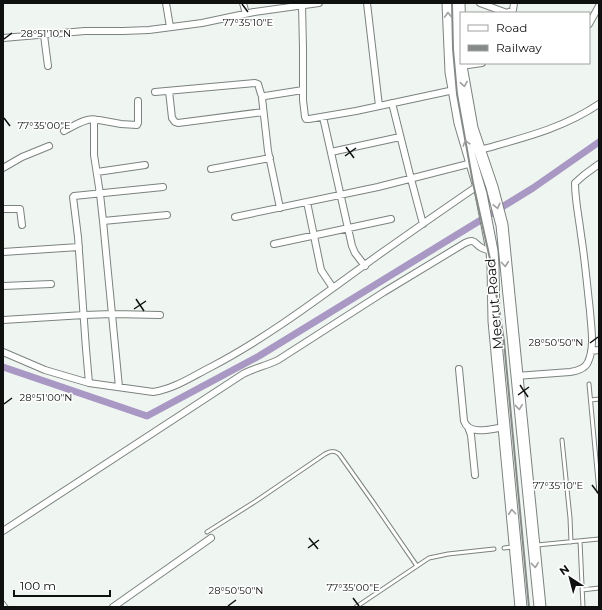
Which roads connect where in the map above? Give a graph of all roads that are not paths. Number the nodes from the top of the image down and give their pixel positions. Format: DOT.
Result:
graph roads {
  1 [pos="166,3"];
  2 [pos="243,3"];
  3 [pos="318,3"];
  4 [pos="367,3"];
  5 [pos="448,3"];
  6 [pos="459,3"];
  7 [pos="480,3"];
  8 [pos="514,3"];
  9 [pos="302,5"];
  10 [pos="599,6"];
  11 [pos="504,12"];
  12 [pos="509,12"];
  13 [pos="246,14"];
  14 [pos="590,22"];
  15 [pos="170,27"];
  16 [pos="460,34"];
  17 [pos="44,35"];
  18 [pos="3,38"];
  19 [pos="475,64"];
  20 [pos="48,66"];
  21 [pos="461,66"];
  22 [pos="303,90"];
  23 [pos="454,90"];
  24 [pos="169,91"];
  25 [pos="155,92"];
  26 [pos="263,97"];
  27 [pos="138,101"];
  28 [pos="392,103"];
  29 [pos="599,104"];
  30 [pos="379,106"];
  31 [pos="263,112"];
  32 [pos="323,116"];
  33 [pos="97,120"];
  34 [pos="64,132"];
  35 [pos="400,137"];
  36 [pos="49,146"];
  37 [pos="480,150"];
  38 [pos="331,152"];
  39 [pos="270,158"];
  40 [pos="472,163"];
  41 [pos="599,164"];
  42 [pos="145,165"];
  43 [pos="3,168"];
  44 [pos="211,169"];
  45 [pos="97,172"];
  46 [pos="410,179"];
  47 [pos="163,187"];
  48 [pos="480,189"];
  49 [pos="100,194"];
  50 [pos="340,195"];
  51 [pos="307,202"];
  52 [pos="280,208"];
  53 [pos="3,209"];
  54 [pos="167,215"];
  55 [pos="235,218"];
  56 [pos="391,219"];
  57 [pos="103,222"];
  58 [pos="423,224"];
  59 [pos="22,225"];
  60 [pos="348,229"];
  61 [pos="314,236"];
  62 [pos="274,244"];
  63 [pos="79,247"];
  64 [pos="492,251"];
  65 [pos="3,252"];
  66 [pos="364,266"];
  67 [pos="51,284"];
  68 [pos="3,286"];
  69 [pos="333,288"];
  70 [pos="112,314"];
  71 [pos="84,315"];
  72 [pos="160,315"];
  73 [pos="3,320"];
  74 [pos="599,350"];
  75 [pos="591,351"];
  76 [pos="3,352"];
  77 [pos="459,368"];
  78 [pos="516,376"];
  79 [pos="89,383"];
  80 [pos="589,384"];
  81 [pos="119,387"];
  82 [pos="599,399"];
  83 [pos="591,400"];
  84 [pos="468,427"];
  85 [pos="504,428"];
  86 [pos="562,440"];
  87 [pos="475,475"];
  88 [pos="599,492"];
  89 [pos="3,531"];
  90 [pos="209,535"];
  91 [pos="599,539"];
  92 [pos="580,541"];
  93 [pos="571,542"];
  94 [pos="533,546"];
  95 [pos="515,547"];
  96 [pos="504,548"];
  97 [pos="494,549"];
  98 [pos="416,566"];
  99 [pos="599,588"];
  100 [pos="582,590"];
  101 [pos="3,602"];
  102 [pos="6,607"];
  103 [pos="113,607"];
  104 [pos="356,607"];
  105 [pos="521,607"];
  106 [pos="540,607"];
  107 [pos="583,607"];
  1 -- 15 [label="street"];
  2 -- 13 [label="street"];
  3 -- 9 [label="street"];
  4 -- 30 [label="street"];
  23 -- 5 [label="highway, Meerut Road, one-way"];
  6 -- 16 [label="highway, Meerut Road"];
  7 -- 11 [label="street"];
  8 -- 12 [label="street"];
  9 -- 13 [label="street"];
  9 -- 22 [label="street"];
  10 -- 14 [label="street"];
  13 -- 15 [label="street"];
  15 -- 17 [label="street"];
  17 -- 18 [label="street"];
  17 -- 20 [label="street"];
  19 -- 21 [label="street"];
  21 -- 37 [label="highway, Meerut Road, one-way"];
  22 -- 26 [label="street"];
  22 -- 32 [label="street"];
  23 -- 28 [label="street"];
  40 -- 23 [label="highway, Meerut Road, one-way"];
  24 -- 25 [label="street"];
  24 -- 26 [label="street"];
  24 -- 31 [label="street"];
  26 -- 31 [label="street"];
  27 -- 33 [label="street"];
  28 -- 30 [label="street"];
  28 -- 35 [label="street"];
  29 -- 37 [label="street"];
  30 -- 32 [label="street"];
  31 -- 39 [label="street"];
  32 -- 38 [label="street"];
  33 -- 34 [label="street"];
  33 -- 45 [label="street"];
  35 -- 38 [label="street"];
  35 -- 46 [label="street"];
  36 -- 43 [label="street"];
  37 -- 78 [label="highway, Meerut Road, one-way"];
  38 -- 50 [label="street"];
  39 -- 44 [label="street"];
  39 -- 52 [label="street"];
  40 -- 46 [label="street"];
  40 -- 48 [label="highway, Meerut Road"];
  41 -- 75 [label="street"];
  42 -- 45 [label="street"];
  45 -- 49 [label="street"];
  46 -- 50 [label="street"];
  46 -- 58 [label="street"];
  47 -- 49 [label="street"];
  48 -- 58 [label="street"];
  48 -- 64 [label="highway, Meerut Road"];
  49 -- 57 [label="street"];
  49 -- 63 [label="street"];
  50 -- 51 [label="street"];
  50 -- 60 [label="street"];
  51 -- 52 [label="street"];
  51 -- 61 [label="street"];
  52 -- 55 [label="street"];
  53 -- 59 [label="street"];
  54 -- 57 [label="street"];
  56 -- 60 [label="street"];
  57 -- 70 [label="street"];
  58 -- 66 [label="street"];
  60 -- 61 [label="street"];
  60 -- 66 [label="street"];
  61 -- 62 [label="street"];
  61 -- 69 [label="street"];
  63 -- 65 [label="street"];
  63 -- 71 [label="street"];
  64 -- 85 [label="highway, Meerut Road"];
  64 -- 89 [label="street"];
  66 -- 69 [label="street"];
  67 -- 68 [label="street"];
  69 -- 81 [label="street"];
  70 -- 71 [label="street"];
  70 -- 72 [label="street"];
  70 -- 81 [label="street"];
  71 -- 73 [label="street"];
  71 -- 79 [label="street"];
  74 -- 75 [label="street"];
  75 -- 78 [label="street"];
  76 -- 79 [label="street"];
  77 -- 84 [label="street"];
  78 -- 94 [label="highway, Meerut Road, one-way"];
  79 -- 81 [label="street"];
  80 -- 83 [label="lane"];
  82 -- 83 [label="lane"];
  83 -- 88 [label="lane"];
  84 -- 85 [label="street"];
  84 -- 87 [label="street"];
  95 -- 85 [label="highway, Meerut Road, one-way"];
  86 -- 93 [label="lane"];
  90 -- 98 [label="lane"];
  90 -- 103 [label="street"];
  91 -- 92 [label="lane"];
  92 -- 93 [label="lane"];
  92 -- 100 [label="lane"];
  93 -- 94 [label="lane"];
  94 -- 106 [label="highway, Meerut Road, one-way"];
  95 -- 96 [label="lane"];
  95 -- 105 [label="highway, Meerut Road"];
  97 -- 98 [label="lane"];
  98 -- 104 [label="lane"];
  99 -- 100 [label="lane"];
  100 -- 107 [label="lane"];
  101 -- 102 [label="lane"];
}
